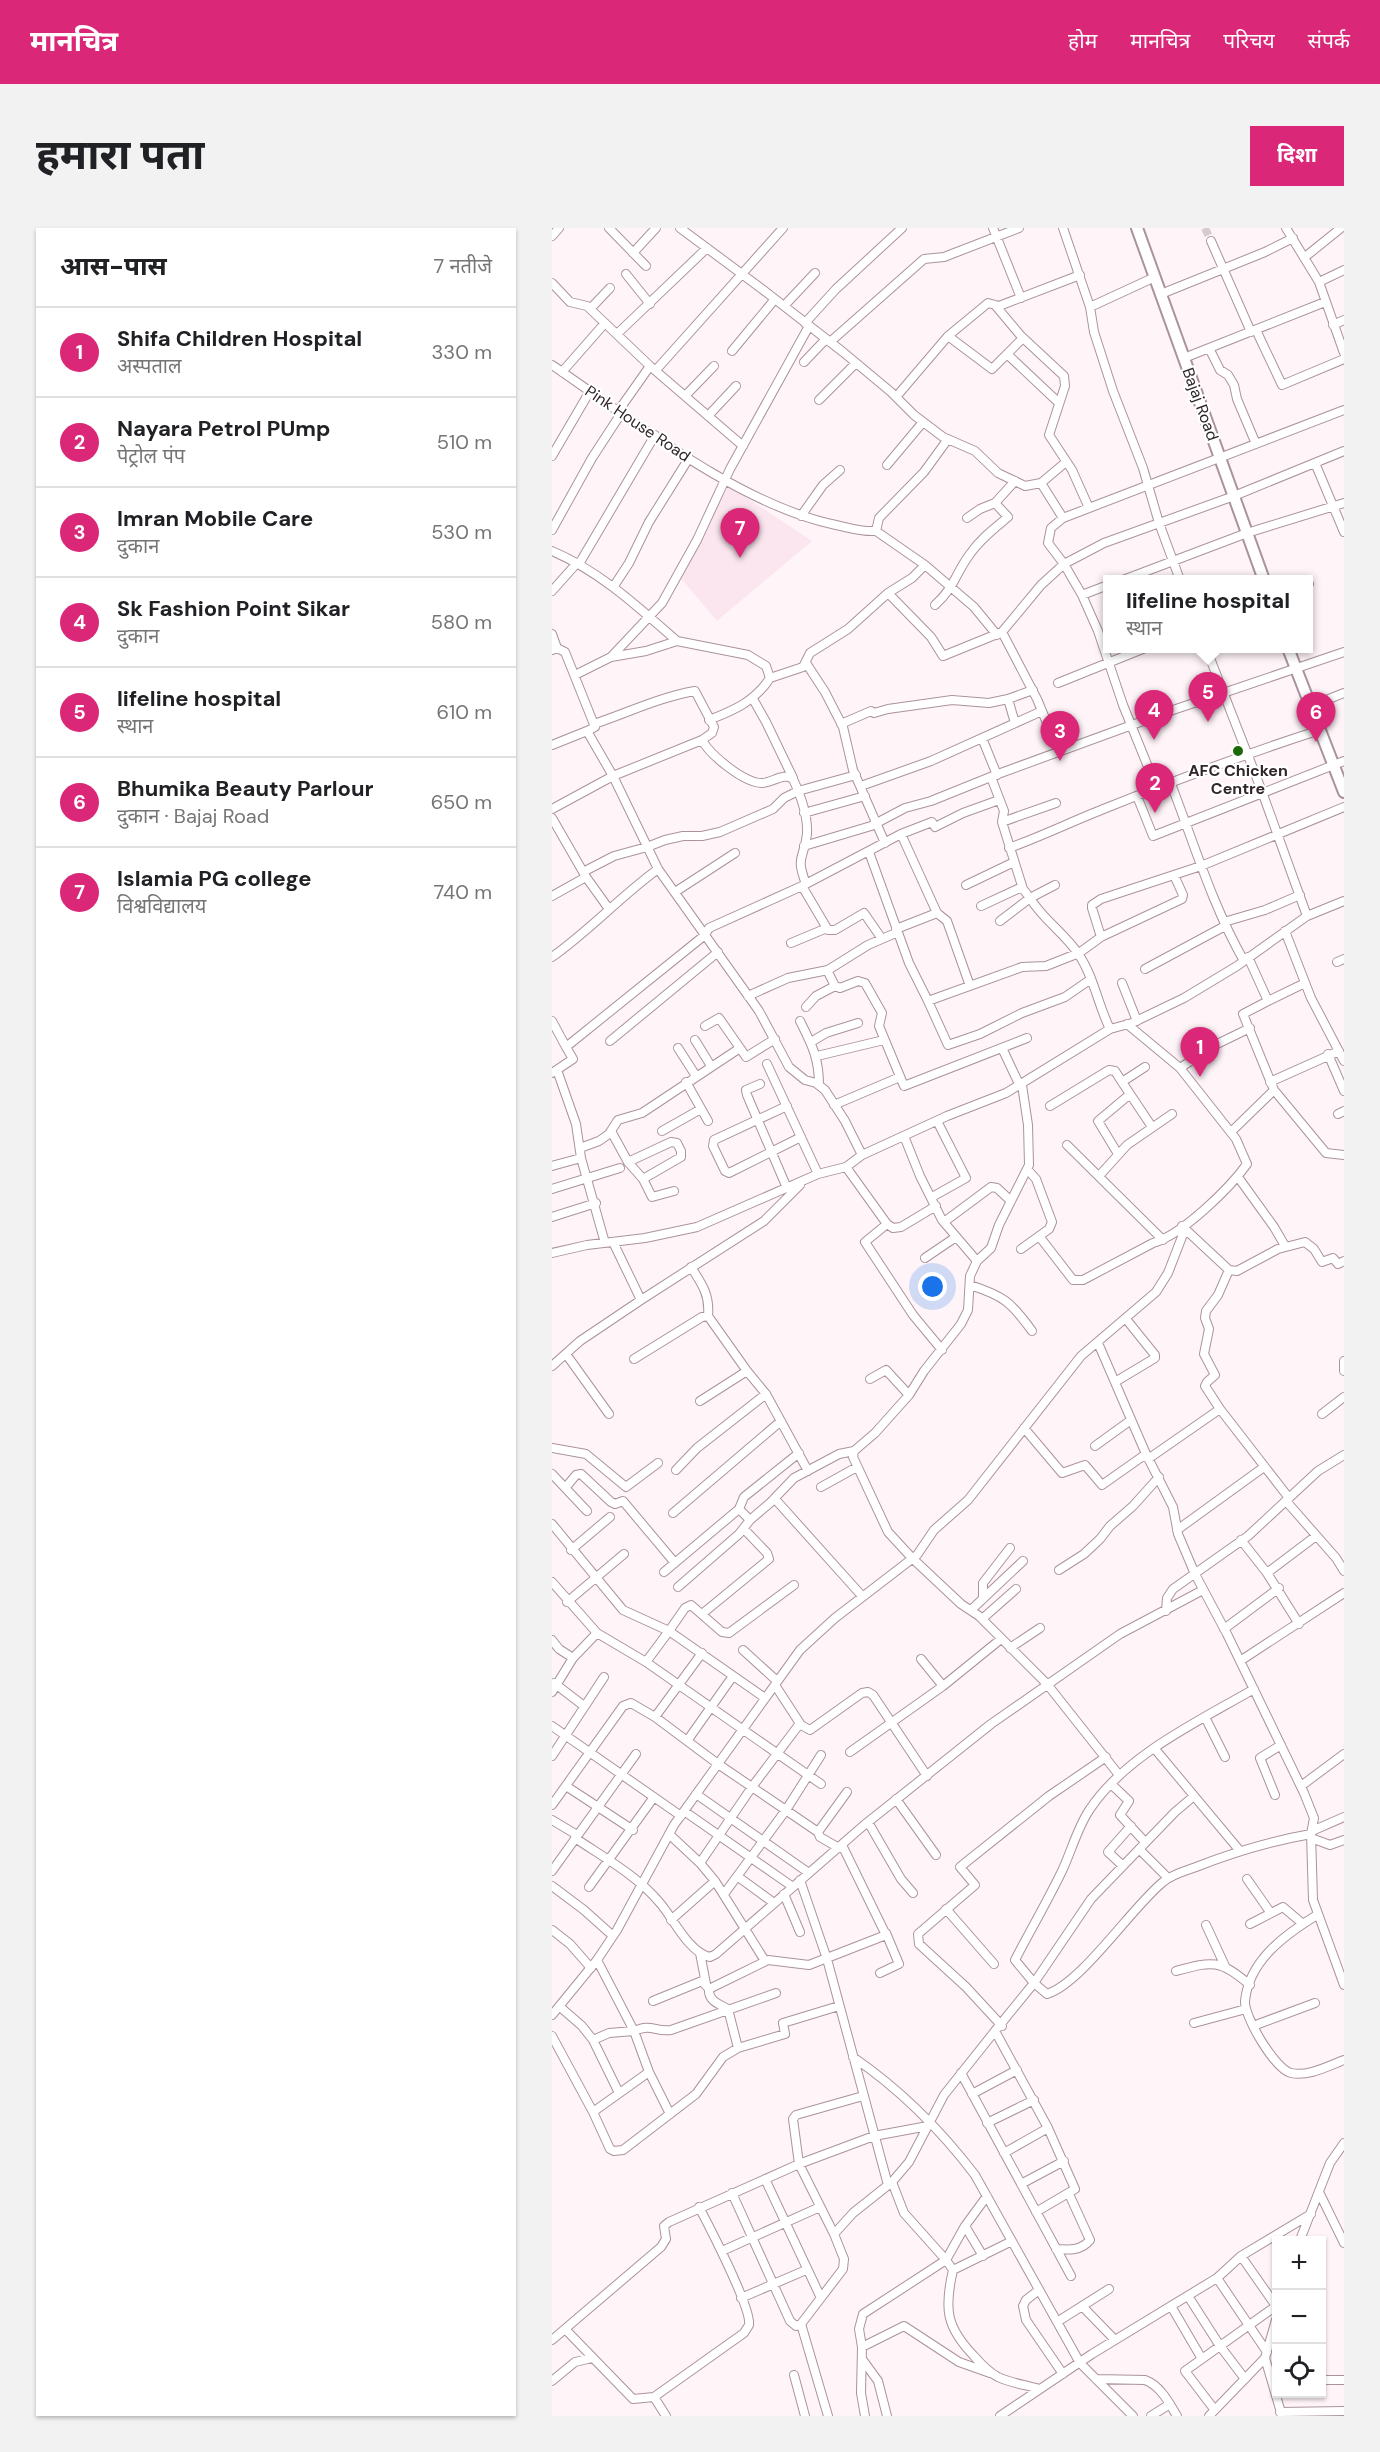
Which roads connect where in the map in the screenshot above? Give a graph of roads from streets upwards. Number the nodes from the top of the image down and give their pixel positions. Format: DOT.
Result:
graph roads {
  1 [pos="559,228"];
  2 [pos="609,228"];
  3 [pos="656,228"];
  4 [pos="681,228"];
  5 [pos="783,228"];
  6 [pos="902,228"];
  7 [pos="1019,228"];
  8 [pos="1063,228"];
  9 [pos="1137,228"];
  10 [pos="1286,228"];
  11 [pos="1341,228"];
  12 [pos="994,232"];
  13 [pos="552,236"];
  14 [pos="1293,238"];
  15 [pos="1211,241"];
  16 [pos="707,248"];
  17 [pos="633,253"];
  18 [pos="1305,257"];
  19 [pos="646,266"];
  20 [pos="1224,269"];
  21 [pos="1344,270"];
  22 [pos="815,273"];
  23 [pos="626,274"];
  24 [pos="743,274"];
  25 [pos="1080,275"];
  26 [pos="1155,277"];
  27 [pos="1319,282"];
  28 [pos="552,283"];
  29 [pos="610,288"];
  30 [pos="1161,294"];
  31 [pos="1021,298"];
  32 [pos="775,299"];
  33 [pos="1325,302"];
  34 [pos="650,304"];
  35 [pos="995,305"];
  36 [pos="784,306"];
  37 [pos="1090,307"];
  38 [pos="590,309"];
  39 [pos="1344,320"];
  40 [pos="605,323"];
  41 [pos="807,324"];
  42 [pos="1333,325"];
  43 [pos="1254,331"];
  44 [pos="617,334"];
  45 [pos="948,336"];
  46 [pos="1023,338"];
  47 [pos="828,340"];
  48 [pos="1209,348"];
  49 [pos="732,351"];
  50 [pos="1344,353"];
  51 [pos="1007,354"];
  52 [pos="1184,358"];
  53 [pos="1344,359"];
  54 [pos="804,362"];
  55 [pos="856,363"];
  56 [pos="552,365"];
  57 [pos="714,366"];
  58 [pos="653,368"];
  59 [pos="562,372"];
  60 [pos="736,386"];
  61 [pos="590,391"];
  62 [pos="685,396"];
  63 [pos="896,397"];
  64 [pos="819,400"];
  65 [pos="1059,403"];
  66 [pos="1344,410"];
  67 [pos="621,411"];
  68 [pos="708,416"];
  69 [pos="922,422"];
  70 [pos="655,435"];
  71 [pos="948,439"];
  72 [pos="1256,444"];
  73 [pos="743,446"];
  74 [pos="1344,451"];
  75 [pos="552,456"];
  76 [pos="689,458"];
  77 [pos="1220,458"];
  78 [pos="1066,462"];
  79 [pos="1315,463"];
  80 [pos="887,465"];
  81 [pos="840,470"];
  82 [pos="725,480"];
  83 [pos="1014,481"];
  84 [pos="1041,483"];
  85 [pos="1148,484"];
  86 [pos="1234,496"];
  87 [pos="995,503"];
  88 [pos="1344,503"];
  89 [pos="1089,508"];
  90 [pos="1333,508"];
  91 [pos="801,516"];
  92 [pos="968,518"];
  93 [pos="1063,518"];
  94 [pos="1159,523"];
  95 [pos="552,530"];
  96 [pos="876,531"];
  97 [pos="1344,532"];
  98 [pos="1247,533"];
  99 [pos="552,551"];
  100 [pos="1173,560"];
  101 [pos="578,563"];
  102 [pos="1064,564"];
  103 [pos="925,565"];
  104 [pos="1134,575"];
  105 [pos="1179,575"];
  106 [pos="1263,575"];
  107 [pos="614,586"];
  108 [pos="1103,587"];
  109 [pos="952,588"];
  110 [pos="552,591"];
  111 [pos="888,593"];
  112 [pos="1082,595"];
  113 [pos="935,605"];
  114 [pos="649,616"];
  115 [pos="1000,633"];
  116 [pos="552,634"];
  117 [pos="677,641"];
  118 [pos="1103,647"];
  119 [pos="555,649"];
  120 [pos="1344,652"];
  121 [pos="1105,653"];
  122 [pos="1132,653"];
  123 [pos="1208,653"];
  124 [pos="1290,653"];
  125 [pos="611,657"];
  126 [pos="1109,662"];
  127 [pos="806,663"];
  128 [pos="1296,668"];
  129 [pos="575,675"];
  130 [pos="770,678"];
  131 [pos="1058,683"];
  132 [pos="1033,690"];
  133 [pos="1223,693"];
  134 [pos="1344,693"];
  135 [pos="753,699"];
  136 [pos="1008,699"];
  137 [pos="1311,706"];
  138 [pos="1042,711"];
  139 [pos="709,720"];
  140 [pos="1015,723"];
  141 [pos="594,724"];
  142 [pos="841,724"];
  143 [pos="1132,725"];
  144 [pos="1320,730"];
  145 [pos="587,731"];
  146 [pos="982,738"];
  147 [pos="702,740"];
  148 [pos="552,745"];
  149 [pos="1059,752"];
  150 [pos="1247,754"];
  151 [pos="1339,763"];
  152 [pos="856,775"];
  153 [pos="613,776"];
  154 [pos="994,776"];
  155 [pos="793,778"];
  156 [pos="1171,784"];
  157 [pos="861,786"];
  158 [pos="1343,788"];
  159 [pos="1157,789"];
  160 [pos="798,791"];
  161 [pos="1263,794"];
  162 [pos="865,796"];
  163 [pos="1137,796"];
  164 [pos="999,800"];
  165 [pos="1056,804"];
  166 [pos="1344,807"];
  167 [pos="552,809"];
  168 [pos="804,813"];
  169 [pos="552,818"];
  170 [pos="877,822"];
  171 [pos="1002,822"];
  172 [pos="1186,823"];
  173 [pos="1277,833"];
  174 [pos="901,834"];
  175 [pos="885,843"];
  176 [pos="804,846"];
  177 [pos="647,847"];
  178 [pos="1009,848"];
  179 [pos="869,852"];
  180 [pos="735,853"];
  181 [pos="1014,862"];
  182 [pos="1201,866"];
  183 [pos="658,869"];
  184 [pos="584,875"];
  185 [pos="1174,875"];
  186 [pos="804,885"];
  187 [pos="966,885"];
  188 [pos="1055,885"];
  189 [pos="1022,887"];
  190 [pos="675,892"];
  191 [pos="1300,895"];
  192 [pos="552,896"];
  193 [pos="1030,898"];
  194 [pos="1344,901"];
  195 [pos="981,906"];
  196 [pos="609,909"];
  197 [pos="938,913"];
  198 [pos="1307,916"];
  199 [pos="1000,921"];
  200 [pos="1225,924"];
  201 [pos="826,928"];
  202 [pos="897,930"];
  203 [pos="1285,931"];
  204 [pos="705,935"];
  205 [pos="1101,937"];
  206 [pos="882,939"];
  207 [pos="791,943"];
  208 [pos="718,952"];
  209 [pos="1078,953"];
  210 [pos="552,957"];
  211 [pos="1246,959"];
  212 [pos="1145,969"];
  213 [pos="826,970"];
  214 [pos="1091,979"];
  215 [pos="1305,983"];
  216 [pos="1122,984"];
  217 [pos="835,986"];
  218 [pos="970,987"];
  219 [pos="748,996"];
  220 [pos="928,1001"];
  221 [pos="1268,1001"];
  222 [pos="806,1007"];
  223 [pos="552,1021"];
  224 [pos="800,1021"];
  225 [pos="1137,1021"];
  226 [pos="858,1023"];
  227 [pos="1127,1024"];
  228 [pos="705,1026"];
  229 [pos="1250,1028"];
  230 [pos="1110,1029"];
  231 [pos="554,1030"];
  232 [pos="1027,1038"];
  233 [pos="775,1039"];
  234 [pos="695,1040"];
  235 [pos="884,1040"];
  236 [pos="610,1041"];
  237 [pos="811,1042"];
  238 [pos="566,1047"];
  239 [pos="678,1048"];
  240 [pos="740,1048"];
  241 [pos="1002,1048"];
  242 [pos="1339,1051"];
  243 [pos="1328,1054"];
  244 [pos="817,1056"];
  245 [pos="1344,1061"];
  246 [pos="767,1064"];
  247 [pos="711,1066"];
  248 [pos="1145,1067"];
  249 [pos="1180,1068"];
  250 [pos="554,1071"];
  251 [pos="696,1076"];
  252 [pos="900,1077"];
  253 [pos="686,1082"];
  254 [pos="1122,1082"];
  255 [pos="1270,1082"];
  256 [pos="760,1084"];
  257 [pos="819,1085"];
  258 [pos="1021,1085"];
  259 [pos="1274,1090"];
  260 [pos="1344,1091"];
  261 [pos="1130,1095"];
  262 [pos="834,1105"];
  263 [pos="787,1106"];
  264 [pos="1050,1106"];
  265 [pos="701,1109"];
  266 [pos="1172,1114"];
  267 [pos="758,1119"];
  268 [pos="708,1121"];
  269 [pos="937,1121"];
  270 [pos="1152,1128"];
  271 [pos="611,1131"];
  272 [pos="662,1131"];
  273 [pos="1231,1132"];
  274 [pos="904,1136"];
  275 [pos="801,1137"];
  276 [pos="1067,1145"];
  277 [pos="580,1148"];
  278 [pos="773,1151"];
  279 [pos="1118,1154"];
  280 [pos="862,1155"];
  281 [pos="1344,1155"];
  282 [pos="581,1158"];
  283 [pos="628,1162"];
  284 [pos="552,1165"];
  285 [pos="846,1167"];
  286 [pos="620,1168"];
  287 [pos="1027,1169"];
  288 [pos="818,1174"];
  289 [pos="1099,1176"];
  290 [pos="1238,1177"];
  291 [pos="586,1178"];
  292 [pos="643,1179"];
  293 [pos="805,1180"];
  294 [pos="788,1188"];
  295 [pos="552,1189"];
  296 [pos="674,1191"];
  297 [pos="932,1197"];
  298 [pos="1011,1201"];
  299 [pos="596,1203"];
  300 [pos="936,1206"];
  301 [pos="552,1217"];
  302 [pos="944,1222"];
  303 [pos="887,1224"];
  304 [pos="1183,1227"];
  305 [pos="1039,1236"];
  306 [pos="956,1237"];
  307 [pos="1163,1240"];
  308 [pos="609,1243"];
  309 [pos="1285,1246"];
  310 [pos="1021,1249"];
  311 [pos="552,1253"];
  312 [pos="925,1258"];
  313 [pos="977,1261"];
  314 [pos="1343,1264"];
  315 [pos="691,1267"];
  316 [pos="1228,1270"];
  317 [pos="970,1285"];
  318 [pos="641,1300"];
  319 [pos="708,1316"];
  320 [pos="1126,1319"];
  321 [pos="1032,1331"];
  322 [pos="1098,1343"];
  323 [pos="942,1350"];
  324 [pos="566,1354"];
  325 [pos="634,1359"];
  326 [pos="1344,1361"];
  327 [pos="552,1366"];
  328 [pos="747,1371"];
  329 [pos="1344,1371"];
  330 [pos="870,1379"];
  331 [pos="1115,1382"];
  332 [pos="766,1394"];
  333 [pos="909,1395"];
  334 [pos="1344,1397"];
  335 [pos="700,1401"];
  336 [pos="1220,1409"];
  337 [pos="609,1414"];
  338 [pos="1322,1414"];
  339 [pos="1131,1420"];
  340 [pos="781,1421"];
  341 [pos="1024,1428"];
  342 [pos="1095,1446"];
  343 [pos="552,1448"];
  344 [pos="854,1451"];
  345 [pos="798,1454"];
  346 [pos="1344,1455"];
  347 [pos="1147,1456"];
  348 [pos="658,1463"];
  349 [pos="857,1467"];
  350 [pos="1264,1467"];
  351 [pos="676,1470"];
  352 [pos="808,1471"];
  353 [pos="552,1474"];
  354 [pos="1159,1477"];
  355 [pos="566,1486"];
  356 [pos="821,1487"];
  357 [pos="775,1499"];
  358 [pos="1287,1500"];
  359 [pos="739,1509"];
  360 [pos="587,1510"];
  361 [pos="673,1513"];
  362 [pos="610,1517"];
  363 [pos="750,1520"];
  364 [pos="552,1524"];
  365 [pos="744,1529"];
  366 [pos="1177,1530"];
  367 [pos="1317,1536"];
  368 [pos="1241,1540"];
  369 [pos="1011,1548"];
  370 [pos="571,1550"];
  371 [pos="624,1554"];
  372 [pos="912,1558"];
  373 [pos="1023,1561"];
  374 [pos="675,1563"];
  375 [pos="1059,1570"];
  376 [pos="1344,1571"];
  377 [pos="664,1572"];
  378 [pos="1268,1573"];
  379 [pos="1195,1574"];
  380 [pos="595,1578"];
  381 [pos="552,1582"];
  382 [pos="794,1585"];
  383 [pos="678,1587"];
  384 [pos="1279,1588"];
  385 [pos="1016,1589"];
  386 [pos="1203,1590"];
  387 [pos="1344,1593"];
  388 [pos="862,1596"];
  389 [pos="983,1599"];
  390 [pos="567,1602"];
  391 [pos="970,1610"];
  392 [pos="1166,1611"];
  393 [pos="702,1614"];
  394 [pos="982,1619"];
  395 [pos="1299,1624"];
  396 [pos="1040,1628"];
  397 [pos="1224,1629"];
  398 [pos="669,1631"];
  399 [pos="597,1633"];
  400 [pos="1001,1639"];
  401 [pos="552,1640"];
  402 [pos="1010,1648"];
  403 [pos="743,1650"];
  404 [pos="702,1653"];
  405 [pos="573,1659"];
  406 [pos="921,1659"];
  407 [pos="1240,1661"];
  408 [pos="646,1662"];
  409 [pos="733,1676"];
  410 [pos="604,1677"];
  411 [pos="776,1683"];
  412 [pos="1047,1684"];
  413 [pos="553,1686"];
  414 [pos="679,1686"];
  415 [pos="944,1686"];
  416 [pos="1254,1689"];
  417 [pos="765,1698"];
  418 [pos="584,1706"];
  419 [pos="710,1707"];
  420 [pos="656,1717"];
  421 [pos="1205,1717"];
  422 [pos="892,1721"];
  423 [pos="801,1725"];
  424 [pos="552,1726"];
  425 [pos="742,1730"];
  426 [pos="565,1735"];
  427 [pos="687,1741"];
  428 [pos="1281,1745"];
  429 [pos="1155,1749"];
  430 [pos="590,1752"];
  431 [pos="850,1752"];
  432 [pos="777,1753"];
  433 [pos="636,1754"];
  434 [pos="1344,1754"];
  435 [pos="552,1755"];
  436 [pos="821,1755"];
  437 [pos="1106,1757"];
  438 [pos="1226,1757"];
  439 [pos="718,1764"];
  440 [pos="623,1775"];
  441 [pos="1119,1775"];
  442 [pos="808,1776"];
  443 [pos="927,1776"];
  444 [pos="821,1784"];
  445 [pos="1112,1784"];
  446 [pos="566,1786"];
  447 [pos="1301,1786"];
  448 [pos="752,1787"];
  449 [pos="847,1792"];
  450 [pos="696,1794"];
  451 [pos="1275,1795"];
  452 [pos="1194,1796"];
  453 [pos="654,1797"];
  454 [pos="896,1799"];
  455 [pos="552,1805"];
  456 [pos="597,1807"];
  457 [pos="786,1810"];
  458 [pos="683,1813"];
  459 [pos="1344,1817"];
  460 [pos="730,1818"];
  461 [pos="552,1820"];
  462 [pos="868,1822"];
  463 [pos="1131,1826"];
  464 [pos="633,1830"];
  465 [pos="818,1832"];
  466 [pos="669,1834"];
  467 [pos="1312,1834"];
  468 [pos="718,1835"];
  469 [pos="576,1837"];
  470 [pos="763,1839"];
  471 [pos="1344,1840"];
  472 [pos="1145,1842"];
  473 [pos="840,1847"];
  474 [pos="1139,1849"];
  475 [pos="1240,1851"];
  476 [pos="936,1855"];
  477 [pos="750,1858"];
  478 [pos="609,1862"];
  479 [pos="700,1863"];
  480 [pos="1123,1866"];
  481 [pos="552,1871"];
  482 [pos="809,1873"];
  483 [pos="737,1876"];
  484 [pos="1168,1878"];
  485 [pos="1247,1879"];
  486 [pos="800,1880"];
  487 [pos="715,1881"];
  488 [pos="640,1884"];
  489 [pos="552,1886"];
  490 [pos="589,1887"];
  491 [pos="793,1887"];
  492 [pos="913,1893"];
  493 [pos="724,1894"];
  494 [pos="784,1894"];
  495 [pos="774,1903"];
  496 [pos="945,1909"];
  497 [pos="1270,1912"];
  498 [pos="1317,1915"];
  499 [pos="671,1920"];
  500 [pos="1250,1924"];
  501 [pos="1303,1924"];
  502 [pos="1206,1925"];
  503 [pos="744,1928"];
  504 [pos="552,1930"];
  505 [pos="800,1932"];
  506 [pos="886,1933"];
  507 [pos="613,1936"];
  508 [pos="700,1952"];
  509 [pos="827,1959"];
  510 [pos="597,1960"];
  511 [pos="765,1961"];
  512 [pos="994,1964"];
  513 [pos="1225,1966"];
  514 [pos="591,1968"];
  515 [pos="1176,1971"];
  516 [pos="880,1973"];
  517 [pos="1034,1983"];
  518 [pos="1250,1985"];
  519 [pos="1344,1985"];
  520 [pos="708,1986"];
  521 [pos="776,1993"];
  522 [pos="652,2001"];
  523 [pos="1315,2003"];
  524 [pos="559,2006"];
  525 [pos="839,2006"];
  526 [pos="728,2009"];
  527 [pos="1246,2009"];
  528 [pos="552,2015"];
  529 [pos="1194,2023"];
  530 [pos="1253,2026"];
  531 [pos="998,2029"];
  532 [pos="634,2031"];
  533 [pos="552,2036"];
  534 [pos="593,2040"];
  535 [pos="738,2048"];
  536 [pos="853,2057"];
  537 [pos="1344,2060"];
  538 [pos="1017,2070"];
  539 [pos="650,2072"];
  540 [pos="961,2073"];
  541 [pos="619,2093"];
  542 [pos="972,2094"];
  543 [pos="863,2096"];
  544 [pos="1034,2100"];
  545 [pos="593,2112"];
  546 [pos="670,2114"];
  547 [pos="929,2123"];
  548 [pos="987,2123"];
  549 [pos="1048,2128"];
  550 [pos="874,2136"];
  551 [pos="1344,2143"];
  552 [pos="1004,2153"];
  553 [pos="1064,2161"];
  554 [pos="799,2164"];
  555 [pos="765,2179"];
  556 [pos="890,2184"];
  557 [pos="1021,2184"];
  558 [pos="1319,2192"];
  559 [pos="732,2193"];
  560 [pos="1069,2194"];
  561 [pos="987,2196"];
  562 [pos="699,2207"];
  563 [pos="820,2207"];
  564 [pos="1036,2212"];
  565 [pos="1311,2214"];
  566 [pos="784,2223"];
  567 [pos="965,2226"];
  568 [pos="834,2234"];
  569 [pos="1302,2236"];
  570 [pos="752,2237"];
  571 [pos="1012,2241"];
  572 [pos="1344,2243"];
  573 [pos="1056,2249"];
  574 [pos="722,2251"];
  575 [pos="983,2256"];
  576 [pos="1241,2256"];
  577 [pos="946,2260"];
  578 [pos="807,2270"];
  579 [pos="953,2270"];
  580 [pos="1071,2276"];
  581 [pos="1217,2278"];
  582 [pos="774,2284"];
  583 [pos="1109,2289"];
  584 [pos="1039,2290"];
  585 [pos="1188,2296"];
  586 [pos="741,2298"];
  587 [pos="820,2298"];
  588 [pos="1272,2300"];
  589 [pos="1082,2306"];
  590 [pos="1171,2306"];
  591 [pos="1272,2309"];
  592 [pos="1057,2322"];
  593 [pos="801,2324"];
  594 [pos="1249,2325"];
  595 [pos="565,2329"];
  596 [pos="1272,2334"];
  597 [pos="552,2340"];
  598 [pos="1115,2340"];
  599 [pos="1220,2346"];
  600 [pos="862,2347"];
  601 [pos="1266,2355"];
  602 [pos="592,2358"];
  603 [pos="862,2359"];
  604 [pos="1202,2359"];
  605 [pos="1080,2362"];
  606 [pos="990,2373"];
  607 [pos="1063,2374"];
  608 [pos="794,2375"];
  609 [pos="1272,2377"];
  610 [pos="1096,2379"];
  611 [pos="1245,2379"];
  612 [pos="1326,2380"];
  613 [pos="1344,2380"];
  614 [pos="552,2381"];
  615 [pos="1039,2389"];
  616 [pos="654,2397"];
  617 [pos="1277,2398"];
  618 [pos="1170,2404"];
  619 [pos="1215,2409"];
  620 [pos="1344,2411"];
  621 [pos="1281,2414"];
  622 [pos="825,2415"];
  623 [pos="666,2416"];
  624 [pos="805,2416"];
  625 [pos="865,2416"];
  626 [pos="887,2416"];
  627 [pos="1000,2416"];
  628 [pos="1133,2416"];
  629 [pos="1151,2416"];
  630 [pos="1177,2416"];
  631 [pos="1209,2416"];
  1 -- 13 [label="street"];
  2 -- 17 [label="street"];
  3 -- 17 [label="street"];
  4 -- 16 [label="street"];
  5 -- 24 [label="street"];
  6 -- 41 [label="street"];
  7 -- 12 [label="street"];
  8 -- 25 [label="street"];
  9 -- 26 [label="street, Bajaj Road"];
  10 -- 14 [label="street"];
  11 -- 18 [label="street"];
  12 -- 31 [label="street"];
  12 -- 47 [label="street"];
  14 -- 18 [label="street"];
  14 -- 20 [label="street"];
  15 -- 20 [label="street"];
  16 -- 24 [label="street"];
  16 -- 34 [label="street"];
  17 -- 19 [label="street"];
  18 -- 27 [label="street"];
  20 -- 30 [label="street"];
  20 -- 43 [label="street"];
  21 -- 27 [label="street"];
  22 -- 36 [label="street"];
  23 -- 34 [label="street"];
  24 -- 32 [label="street"];
  24 -- 58 [label="street"];
  25 -- 31 [label="street"];
  25 -- 37 [label="street"];
  26 -- 30 [label="street, Bajaj Road"];
  26 -- 37 [label="street"];
  27 -- 33 [label="street"];
  28 -- 38 [label="street"];
  29 -- 38 [label="street"];
  30 -- 52 [label="street, Bajaj Road"];
  31 -- 35 [label="street"];
  32 -- 36 [label="street"];
  32 -- 49 [label="street"];
  33 -- 42 [label="street"];
  33 -- 43 [label="street"];
  34 -- 44 [label="street"];
  35 -- 45 [label="street"];
  35 -- 46 [label="street"];
  36 -- 41 [label="street"];
  37 -- 85 [label="street"];
  38 -- 40 [label="street"];
  39 -- 42 [label="street"];
  40 -- 44 [label="street"];
  40 -- 59 [label="street"];
  41 -- 47 [label="street"];
  41 -- 73 [label="street"];
  42 -- 50 [label="street"];
  43 -- 48 [label="street"];
  43 -- 53 [label="street"];
  44 -- 58 [label="street"];
  45 -- 51 [label="street"];
  45 -- 63 [label="street"];
  46 -- 51 [label="street"];
  46 -- 65 [label="street"];
  47 -- 54 [label="street"];
  47 -- 55 [label="street"];
  48 -- 52 [label="street"];
  48 -- 72 [label="street"];
  51 -- 65 [label="street"];
  52 -- 77 [label="street, Bajaj Road"];
  55 -- 63 [label="street"];
  55 -- 64 [label="street"];
  56 -- 59 [label="street, Pink House Road"];
  57 -- 62 [label="street"];
  58 -- 62 [label="street"];
  58 -- 67 [label="street"];
  59 -- 61 [label="street, Pink House Road"];
  60 -- 68 [label="street"];
  61 -- 67 [label="street, Pink House Road"];
  61 -- 75 [label="street"];
  62 -- 68 [label="street"];
  63 -- 69 [label="street"];
  65 -- 78 [label="street"];
  66 -- 72 [label="street"];
  67 -- 70 [label="street, Pink House Road"];
  67 -- 95 [label="street"];
  68 -- 73 [label="street"];
  69 -- 71 [label="street"];
  69 -- 80 [label="street"];
  70 -- 76 [label="street, Pink House Road"];
  70 -- 101 [label="street"];
  71 -- 83 [label="street"];
  71 -- 96 [label="street"];
  72 -- 77 [label="street"];
  73 -- 82 [label="street"];
  74 -- 79 [label="street"];
  76 -- 82 [label="street, Pink House Road"];
  76 -- 107 [label="street"];
  77 -- 85 [label="street"];
  77 -- 86 [label="street, Bajaj Road"];
  78 -- 84 [label="street"];
  78 -- 89 [label="street"];
  79 -- 86 [label="street"];
  79 -- 90 [label="street"];
  81 -- 91 [label="street"];
  82 -- 91 [label="street, Pink House Road"];
  82 -- 114 [label="street"];
  83 -- 84 [label="street"];
  83 -- 87 [label="street"];
  84 -- 93 [label="street"];
  85 -- 89 [label="street"];
  85 -- 94 [label="street"];
  86 -- 94 [label="street"];
  86 -- 98 [label="street, Bajaj Road"];
  87 -- 92 [label="street"];
  87 -- 109 [label="street"];
  88 -- 90 [label="street"];
  89 -- 93 [label="street"];
  90 -- 97 [label="street"];
  90 -- 98 [label="street"];
  91 -- 96 [label="street, Pink House Road"];
  93 -- 102 [label="street"];
  94 -- 100 [label="street"];
  94 -- 102 [label="street"];
  96 -- 103 [label="street"];
  98 -- 100 [label="street"];
  98 -- 106 [label="street, Bajaj Road"];
  99 -- 101 [label="street"];
  100 -- 104 [label="street"];
  100 -- 105 [label="street"];
  101 -- 107 [label="street"];
  101 -- 110 [label="street"];
  102 -- 112 [label="street"];
  102 -- 115 [label="street"];
  103 -- 109 [label="street"];
  103 -- 111 [label="street"];
  107 -- 114 [label="street"];
  108 -- 112 [label="street"];
  109 -- 113 [label="street"];
  109 -- 115 [label="street"];
  111 -- 115 [label="street"];
  111 -- 127 [label="street"];
  112 -- 118 [label="street"];
  114 -- 117 [label="street"];
  114 -- 125 [label="street"];
  115 -- 132 [label="street"];
  116 -- 119 [label="street"];
  117 -- 125 [label="street"];
  117 -- 130 [label="street"];
  119 -- 129 [label="street"];
  120 -- 128 [label="street"];
  121 -- 126 [label="street"];
  122 -- 126 [label="street"];
  123 -- 133 [label="street"];
  124 -- 128 [label="street"];
  125 -- 129 [label="street"];
  126 -- 131 [label="street"];
  126 -- 143 [label="street"];
  127 -- 130 [label="street"];
  127 -- 142 [label="street"];
  128 -- 133 [label="street"];
  128 -- 137 [label="street"];
  129 -- 141 [label="street"];
  130 -- 135 [label="street"];
  132 -- 136 [label="street"];
  132 -- 138 [label="street"];
  133 -- 143 [label="street"];
  133 -- 150 [label="street"];
  134 -- 137 [label="street"];
  135 -- 139 [label="street"];
  135 -- 155 [label="street"];
  136 -- 140 [label="street"];
  136 -- 142 [label="street"];
  137 -- 144 [label="street"];
  138 -- 140 [label="street"];
  138 -- 149 [label="street"];
  139 -- 141 [label="street"];
  139 -- 147 [label="street"];
  140 -- 146 [label="street"];
  141 -- 145 [label="street"];
  142 -- 152 [label="street"];
  143 -- 149 [label="street"];
  143 -- 159 [label="street"];
  144 -- 150 [label="street"];
  144 -- 151 [label="street"];
  145 -- 148 [label="street"];
  145 -- 153 [label="street"];
  146 -- 154 [label="street"];
  146 -- 157 [label="street"];
  147 -- 153 [label="street"];
  147 -- 155 [label="street"];
  149 -- 154 [label="street"];
  150 -- 156 [label="street"];
  150 -- 161 [label="street"];
  151 -- 158 [label="street"];
  151 -- 161 [label="street"];
  152 -- 157 [label="street"];
  152 -- 160 [label="street"];
  153 -- 167 [label="street"];
  153 -- 177 [label="street"];
  154 -- 164 [label="street"];
  154 -- 170 [label="street"];
  155 -- 160 [label="street"];
  156 -- 159 [label="street"];
  156 -- 172 [label="street"];
  157 -- 162 [label="street"];
  159 -- 163 [label="street"];
  160 -- 168 [label="street"];
  160 -- 177 [label="street"];
  161 -- 172 [label="street"];
  161 -- 173 [label="street"];
  162 -- 168 [label="street"];
  162 -- 170 [label="street"];
  163 -- 172 [label="street"];
  163 -- 178 [label="street"];
  164 -- 171 [label="street"];
  164 -- 174 [label="street"];
  165 -- 171 [label="street"];
  166 -- 173 [label="street"];
  168 -- 176 [label="street"];
  169 -- 184 [label="street"];
  170 -- 175 [label="street"];
  170 -- 176 [label="street"];
  171 -- 178 [label="street"];
  172 -- 182 [label="street"];
  173 -- 182 [label="street"];
  173 -- 191 [label="street"];
  174 -- 175 [label="street"];
  174 -- 197 [label="street"];
  175 -- 179 [label="street"];
  176 -- 186 [label="street"];
  177 -- 183 [label="street"];
  177 -- 184 [label="street"];
  178 -- 181 [label="street"];
  179 -- 186 [label="street"];
  179 -- 202 [label="street"];
  180 -- 190 [label="street"];
  181 -- 187 [label="street"];
  181 -- 189 [label="street"];
  182 -- 185 [label="street"];
  182 -- 200 [label="street"];
  183 -- 190 [label="street"];
  183 -- 196 [label="street"];
  184 -- 192 [label="street"];
  184 -- 196 [label="street"];
  185 -- 205 [label="street"];
  185 -- 205 [label="street"];
  186 -- 201 [label="street"];
  186 -- 204 [label="street"];
  188 -- 193 [label="street"];
  189 -- 193 [label="street"];
  189 -- 195 [label="street"];
  190 -- 204 [label="street"];
  191 -- 198 [label="street"];
  191 -- 200 [label="street"];
  193 -- 199 [label="street"];
  193 -- 209 [label="street"];
  194 -- 198 [label="street"];
  196 -- 210 [label="street"];
  197 -- 202 [label="street"];
  197 -- 218 [label="street"];
  198 -- 203 [label="street"];
  200 -- 211 [label="street"];
  200 -- 212 [label="street"];
  201 -- 206 [label="street"];
  201 -- 207 [label="street"];
  202 -- 206 [label="street"];
  202 -- 220 [label="street"];
  203 -- 211 [label="street"];
  203 -- 215 [label="street"];
  204 -- 208 [label="street"];
  204 -- 238 [label="street"];
  205 -- 209 [label="street"];
  206 -- 213 [label="street"];
  208 -- 219 [label="street"];
  208 -- 236 [label="street"];
  209 -- 214 [label="street"];
  209 -- 218 [label="street"];
  211 -- 221 [label="street"];
  211 -- 225 [label="street"];
  213 -- 217 [label="street"];
  213 -- 219 [label="street"];
  214 -- 220 [label="street"];
  214 -- 230 [label="street"];
  215 -- 221 [label="street"];
  215 -- 242 [label="street"];
  216 -- 225 [label="street"];
  217 -- 222 [label="street"];
  217 -- 235 [label="street"];
  218 -- 220 [label="street"];
  219 -- 233 [label="street"];
  221 -- 229 [label="street"];
  223 -- 231 [label="street"];
  224 -- 237 [label="street"];
  225 -- 227 [label="street"];
  226 -- 237 [label="street"];
  227 -- 230 [label="street"];
  227 -- 249 [label="street"];
  228 -- 240 [label="street"];
  229 -- 249 [label="street"];
  229 -- 255 [label="street"];
  230 -- 258 [label="street"];
  231 -- 238 [label="street"];
  232 -- 241 [label="street"];
  233 -- 240 [label="street"];
  233 -- 257 [label="street"];
  234 -- 247 [label="street"];
  235 -- 244 [label="street"];
  235 -- 252 [label="street"];
  237 -- 244 [label="street"];
  238 -- 250 [label="street"];
  239 -- 251 [label="street"];
  240 -- 247 [label="street"];
  241 -- 252 [label="street"];
  241 -- 258 [label="street"];
  242 -- 243 [label="street"];
  242 -- 245 [label="street"];
  243 -- 255 [label="street"];
  243 -- 260 [label="street"];
  244 -- 257 [label="street"];
  246 -- 263 [label="street"];
  247 -- 251 [label="street"];
  248 -- 254 [label="street"];
  249 -- 273 [label="street"];
  250 -- 277 [label="street"];
  251 -- 253 [label="street"];
  252 -- 262 [label="street"];
  253 -- 265 [label="street"];
  253 -- 271 [label="street"];
  254 -- 261 [label="street"];
  254 -- 264 [label="street"];
  255 -- 259 [label="street"];
  256 -- 267 [label="street"];
  257 -- 262 [label="street"];
  258 -- 269 [label="street"];
  258 -- 287 [label="street"];
  259 -- 273 [label="street"];
  259 -- 281 [label="street"];
  261 -- 270 [label="street"];
  261 -- 279 [label="street"];
  262 -- 280 [label="street"];
  263 -- 267 [label="street"];
  263 -- 275 [label="street"];
  265 -- 268 [label="street"];
  265 -- 272 [label="street"];
  266 -- 270 [label="street"];
  267 -- 278 [label="street"];
  267 -- 278 [label="street"];
  269 -- 274 [label="street"];
  269 -- 297 [label="street"];
  270 -- 279 [label="street"];
  271 -- 277 [label="street"];
  271 -- 283 [label="street"];
  273 -- 290 [label="street"];
  274 -- 280 [label="street"];
  274 -- 297 [label="street"];
  275 -- 278 [label="street"];
  275 -- 288 [label="street"];
  276 -- 289 [label="street"];
  277 -- 282 [label="street"];
  278 -- 294 [label="street"];
  279 -- 289 [label="street"];
  280 -- 285 [label="street"];
  282 -- 284 [label="street"];
  282 -- 291 [label="street"];
  283 -- 292 [label="street"];
  283 -- 292 [label="street"];
  285 -- 288 [label="street"];
  285 -- 303 [label="street"];
  286 -- 291 [label="street"];
  287 -- 298 [label="street"];
  287 -- 305 [label="street"];
  288 -- 293 [label="street"];
  289 -- 307 [label="street"];
  290 -- 304 [label="street"];
  290 -- 309 [label="street"];
  291 -- 295 [label="street"];
  291 -- 299 [label="street"];
  292 -- 296 [label="street"];
  293 -- 294 [label="street"];
  293 -- 315 [label="street"];
  294 -- 308 [label="street"];
  297 -- 300 [label="street"];
  298 -- 302 [label="street"];
  298 -- 313 [label="street"];
  299 -- 301 [label="street"];
  299 -- 308 [label="street"];
  300 -- 302 [label="street"];
  300 -- 303 [label="street"];
  302 -- 306 [label="street"];
  303 -- 323 [label="street"];
  304 -- 307 [label="street"];
  304 -- 316 [label="street"];
  304 -- 320 [label="street"];
  305 -- 307 [label="street"];
  305 -- 310 [label="street"];
  306 -- 312 [label="street"];
  306 -- 313 [label="street"];
  308 -- 311 [label="street"];
  308 -- 318 [label="street"];
  309 -- 314 [label="street"];
  309 -- 316 [label="street"];
  313 -- 317 [label="street"];
  315 -- 318 [label="street"];
  315 -- 319 [label="street"];
  316 -- 336 [label="street"];
  317 -- 321 [label="street"];
  317 -- 323 [label="street"];
  318 -- 324 [label="street"];
  319 -- 325 [label="street"];
  319 -- 328 [label="street"];
  320 -- 322 [label="street"];
  320 -- 331 [label="street"];
  322 -- 331 [label="street"];
  322 -- 341 [label="street"];
  323 -- 333 [label="street"];
  324 -- 327 [label="street"];
  324 -- 337 [label="street"];
  326 -- 329 [label="street"];
  328 -- 332 [label="street"];
  328 -- 335 [label="street"];
  330 -- 333 [label="street"];
  331 -- 339 [label="street"];
  332 -- 340 [label="street"];
  332 -- 351 [label="street"];
  333 -- 344 [label="street"];
  334 -- 338 [label="street"];
  336 -- 347 [label="street"];
  336 -- 350 [label="street"];
  339 -- 342 [label="street"];
  339 -- 347 [label="street"];
  340 -- 345 [label="street"];
  340 -- 361 [label="street"];
  341 -- 347 [label="street"];
  341 -- 372 [label="street"];
  343 -- 348 [label="street"];
  344 -- 349 [label="street"];
  344 -- 352 [label="street"];
  345 -- 352 [label="street"];
  345 -- 359 [label="street"];
  346 -- 358 [label="street"];
  347 -- 354 [label="street"];
  349 -- 356 [label="street"];
  349 -- 372 [label="street"];
  350 -- 358 [label="street"];
  350 -- 366 [label="street"];
  352 -- 357 [label="street"];
  353 -- 355 [label="street"];
  354 -- 366 [label="street"];
  354 -- 375 [label="street"];
  355 -- 360 [label="street"];
  355 -- 374 [label="street"];
  357 -- 363 [label="street"];
  357 -- 388 [label="street"];
  358 -- 367 [label="street"];
  358 -- 368 [label="street"];
  359 -- 363 [label="street"];
  359 -- 374 [label="street"];
  362 -- 370 [label="street"];
  363 -- 365 [label="street"];
  364 -- 370 [label="street"];
  365 -- 383 [label="street"];
  365 -- 393 [label="street"];
  366 -- 379 [label="street"];
  367 -- 376 [label="street"];
  367 -- 378 [label="street"];
  368 -- 378 [label="street"];
  368 -- 379 [label="street"];
  369 -- 389 [label="street"];
  370 -- 380 [label="street"];
  371 -- 380 [label="street"];
  372 -- 388 [label="street"];
  372 -- 391 [label="street"];
  373 -- 389 [label="street"];
  374 -- 377 [label="street"];
  378 -- 384 [label="street"];
  379 -- 386 [label="street"];
  379 -- 392 [label="street"];
  380 -- 390 [label="street"];
  380 -- 398 [label="street"];
  381 -- 390 [label="street"];
  382 -- 393 [label="street"];
  384 -- 395 [label="street"];
  384 -- 397 [label="street"];
  385 -- 394 [label="street"];
  386 -- 392 [label="street"];
  386 -- 397 [label="street"];
  387 -- 395 [label="street"];
  388 -- 411 [label="street"];
  389 -- 391 [label="street"];
  390 -- 399 [label="street"];
  391 -- 394 [label="street"];
  392 -- 412 [label="street"];
  393 -- 398 [label="street"];
  394 -- 400 [label="street"];
  395 -- 407 [label="street"];
  396 -- 402 [label="street"];
  397 -- 407 [label="street"];
  398 -- 404 [label="street"];
  398 -- 408 [label="street"];
  399 -- 405 [label="street"];
  399 -- 408 [label="street"];
  400 -- 402 [label="street"];
  400 -- 415 [label="street"];
  401 -- 405 [label="street"];
  402 -- 412 [label="street"];
  403 -- 411 [label="street"];
  404 -- 409 [label="street"];
  404 -- 414 [label="street"];
  405 -- 413 [label="street"];
  406 -- 415 [label="street"];
  407 -- 416 [label="street"];
  408 -- 414 [label="street"];
  409 -- 417 [label="street"];
  409 -- 419 [label="street"];
  410 -- 418 [label="street"];
  411 -- 417 [label="street"];
  411 -- 423 [label="street"];
  412 -- 437 [label="street"];
  412 -- 443 [label="street"];
  413 -- 418 [label="street"];
  414 -- 419 [label="street"];
  414 -- 420 [label="street"];
  415 -- 422 [label="street"];
  416 -- 421 [label="street"];
  416 -- 428 [label="street"];
  417 -- 425 [label="street"];
  418 -- 426 [label="street"];
  419 -- 425 [label="street"];
  419 -- 427 [label="street"];
  420 -- 427 [label="street"];
  420 -- 430 [label="street"];
  421 -- 429 [label="street"];
  421 -- 438 [label="street"];
  422 -- 423 [label="street"];
  422 -- 431 [label="street"];
  422 -- 443 [label="street"];
  423 -- 432 [label="street"];
  424 -- 426 [label="street"];
  425 -- 432 [label="street"];
  425 -- 439 [label="street"];
  426 -- 430 [label="street"];
  426 -- 435 [label="street"];
  427 -- 439 [label="street"];
  428 -- 447 [label="street"];
  428 -- 451 [label="street"];
  429 -- 441 [label="street"];
  429 -- 452 [label="street"];
  430 -- 440 [label="street"];
  430 -- 446 [label="street"];
  432 -- 442 [label="street"];
  432 -- 448 [label="street"];
  433 -- 440 [label="street"];
  434 -- 447 [label="street"];
  436 -- 442 [label="street"];
  437 -- 441 [label="street"];
  437 -- 496 [label="street"];
  439 -- 448 [label="street"];
  439 -- 450 [label="street"];
  440 -- 453 [label="street"];
  440 -- 456 [label="street"];
  441 -- 445 [label="street"];
  442 -- 444 [label="street"];
  442 -- 457 [label="street"];
  443 -- 454 [label="street"];
  445 -- 463 [label="street"];
  445 -- 517 [label="street"];
  446 -- 455 [label="street"];
  446 -- 456 [label="street"];
  447 -- 467 [label="street"];
  448 -- 457 [label="street"];
  448 -- 460 [label="street"];
  449 -- 465 [label="street"];
  450 -- 458 [label="street"];
  450 -- 460 [label="street"];
  452 -- 472 [label="street"];
  452 -- 475 [label="street"];
  453 -- 458 [label="street"];
  453 -- 464 [label="street"];
  454 -- 462 [label="street"];
  454 -- 476 [label="street"];
  456 -- 464 [label="street"];
  456 -- 469 [label="street"];
  457 -- 465 [label="street"];
  457 -- 470 [label="street"];
  458 -- 466 [label="street"];
  458 -- 468 [label="street"];
  459 -- 467 [label="street"];
  460 -- 468 [label="street"];
  460 -- 470 [label="street"];
  461 -- 469 [label="street"];
  462 -- 473 [label="street"];
  462 -- 492 [label="street"];
  463 -- 472 [label="street"];
  463 -- 480 [label="street"];
  464 -- 478 [label="street"];
  465 -- 473 [label="street"];
  466 -- 479 [label="street"];
  466 -- 488 [label="street"];
  467 -- 471 [label="street"];
  467 -- 475 [label="street"];
  467 -- 498 [label="street"];
  468 -- 477 [label="street"];
  468 -- 479 [label="street"];
  469 -- 478 [label="street"];
  469 -- 481 [label="street"];
  470 -- 477 [label="street"];
  470 -- 482 [label="street"];
  472 -- 474 [label="street"];
  473 -- 482 [label="street"];
  473 -- 506 [label="street"];
  474 -- 480 [label="street"];
  474 -- 484 [label="street"];
  475 -- 484 [label="street"];
  477 -- 483 [label="street"];
  477 -- 491 [label="street"];
  478 -- 488 [label="street"];
  478 -- 490 [label="street"];
  479 -- 487 [label="street"];
  480 -- 517 [label="street"];
  482 -- 486 [label="street"];
  483 -- 493 [label="street"];
  483 -- 495 [label="street"];
  484 -- 517 [label="street"];
  485 -- 497 [label="street"];
  486 -- 491 [label="street"];
  486 -- 509 [label="street"];
  487 -- 493 [label="street"];
  487 -- 499 [label="street"];
  488 -- 499 [label="street"];
  488 -- 507 [label="street"];
  489 -- 507 [label="street"];
  491 -- 494 [label="street"];
  493 -- 503 [label="street"];
  494 -- 495 [label="street"];
  494 -- 505 [label="street"];
  495 -- 503 [label="street"];
  496 -- 512 [label="street"];
  496 -- 531 [label="street"];
  497 -- 500 [label="street"];
  497 -- 501 [label="street"];
  498 -- 501 [label="street"];
  498 -- 519 [label="street"];
  499 -- 508 [label="street"];
  501 -- 518 [label="street"];
  502 -- 513 [label="street"];
  503 -- 508 [label="street"];
  503 -- 511 [label="street"];
  504 -- 514 [label="street"];
  506 -- 509 [label="street"];
  506 -- 516 [label="street"];
  507 -- 510 [label="street"];
  508 -- 520 [label="street"];
  509 -- 511 [label="street"];
  509 -- 525 [label="street"];
  510 -- 514 [label="street"];
  510 -- 532 [label="street"];
  511 -- 520 [label="street"];
  513 -- 515 [label="street"];
  513 -- 518 [label="street"];
  514 -- 524 [label="street"];
  517 -- 531 [label="street"];
  518 -- 527 [label="street"];
  520 -- 522 [label="street"];
  520 -- 526 [label="street"];
  521 -- 526 [label="street"];
  523 -- 530 [label="street"];
  524 -- 528 [label="street"];
  524 -- 534 [label="street"];
  525 -- 535 [label="street"];
  525 -- 536 [label="street"];
  526 -- 532 [label="street"];
  526 -- 535 [label="street"];
  527 -- 529 [label="street"];
  527 -- 530 [label="street"];
  530 -- 537 [label="street"];
  531 -- 538 [label="street"];
  531 -- 540 [label="street"];
  532 -- 534 [label="street"];
  532 -- 539 [label="street"];
  533 -- 545 [label="street"];
  534 -- 541 [label="street"];
  535 -- 546 [label="street"];
  536 -- 543 [label="street"];
  536 -- 547 [label="street"];
  538 -- 542 [label="street"];
  538 -- 544 [label="street"];
  539 -- 541 [label="street"];
  539 -- 546 [label="street"];
  540 -- 542 [label="street"];
  540 -- 547 [label="street"];
  541 -- 545 [label="street"];
  542 -- 548 [label="street"];
  543 -- 550 [label="street"];
  543 -- 554 [label="street"];
  544 -- 548 [label="street"];
  544 -- 549 [label="street"];
  545 -- 546 [label="street"];
  547 -- 550 [label="street"];
  547 -- 556 [label="street"];
  547 -- 561 [label="street"];
  548 -- 552 [label="street"];
  549 -- 552 [label="street"];
  549 -- 553 [label="street"];
  550 -- 554 [label="street"];
  550 -- 556 [label="street"];
  551 -- 558 [label="street"];
  552 -- 557 [label="street"];
  553 -- 557 [label="street"];
  553 -- 560 [label="street"];
  554 -- 555 [label="street"];
  554 -- 563 [label="street"];
  555 -- 559 [label="street"];
  555 -- 566 [label="street"];
  556 -- 568 [label="street"];
  556 -- 577 [label="street"];
  557 -- 564 [label="street"];
  558 -- 565 [label="street"];
  558 -- 572 [label="street"];
  559 -- 562 [label="street"];
  559 -- 570 [label="street"];
  560 -- 564 [label="street"];
  560 -- 573 [label="street"];
  561 -- 567 [label="street"];
  561 -- 571 [label="street"];
  562 -- 574 [label="street"];
  562 -- 595 [label="street"];
  563 -- 566 [label="street"];
  563 -- 568 [label="street"];
  564 -- 573 [label="street"];
  565 -- 569 [label="street"];
  565 -- 576 [label="street"];
  566 -- 570 [label="street"];
  566 -- 578 [label="street"];
  567 -- 575 [label="street"];
  567 -- 577 [label="street"];
  568 -- 587 [label="street"];
  570 -- 574 [label="street"];
  570 -- 582 [label="street"];
  571 -- 575 [label="street"];
  571 -- 584 [label="street"];
  573 -- 580 [label="street"];
  574 -- 586 [label="street"];
  575 -- 579 [label="street"];
  576 -- 581 [label="street"];
  576 -- 588 [label="street"];
  577 -- 579 [label="street"];
  577 -- 600 [label="street"];
  578 -- 582 [label="street"];
  578 -- 587 [label="street"];
  579 -- 606 [label="street"];
  581 -- 585 [label="street"];
  581 -- 594 [label="street"];
  582 -- 586 [label="street"];
  582 -- 593 [label="street"];
  583 -- 589 [label="street"];
  584 -- 592 [label="street"];
  584 -- 607 [label="street"];
  585 -- 590 [label="street"];
  585 -- 599 [label="street"];
  586 -- 616 [label="street"];
  587 -- 593 [label="street"];
  589 -- 592 [label="street"];
  589 -- 598 [label="street"];
  590 -- 598 [label="street"];
  590 -- 604 [label="street"];
  591 -- 594 [label="street"];
  592 -- 605 [label="street"];
  593 -- 622 [label="street"];
  594 -- 599 [label="street"];
  594 -- 601 [label="street"];
  595 -- 597 [label="street"];
  595 -- 602 [label="street"];
  596 -- 601 [label="street"];
  598 -- 605 [label="street"];
  599 -- 604 [label="street"];
  599 -- 611 [label="street"];
  600 -- 603 [label="street"];
  600 -- 606 [label="street"];
  601 -- 609 [label="street"];
  601 -- 611 [label="street"];
  602 -- 614 [label="street"];
  602 -- 616 [label="street"];
  603 -- 625 [label="street"];
  603 -- 626 [label="street"];
  604 -- 619 [label="street"];
  605 -- 607 [label="street"];
  605 -- 610 [label="street"];
  606 -- 615 [label="street"];
  607 -- 615 [label="street"];
  608 -- 624 [label="street"];
  610 -- 618 [label="street"];
  610 -- 628 [label="street"];
  611 -- 619 [label="street"];
  612 -- 613 [label="street"];
  615 -- 627 [label="street"];
  616 -- 623 [label="street"];
  617 -- 621 [label="street"];
  618 -- 629 [label="street"];
  618 -- 630 [label="street"];
  619 -- 631 [label="street"];
  620 -- 621 [label="street"];
}
